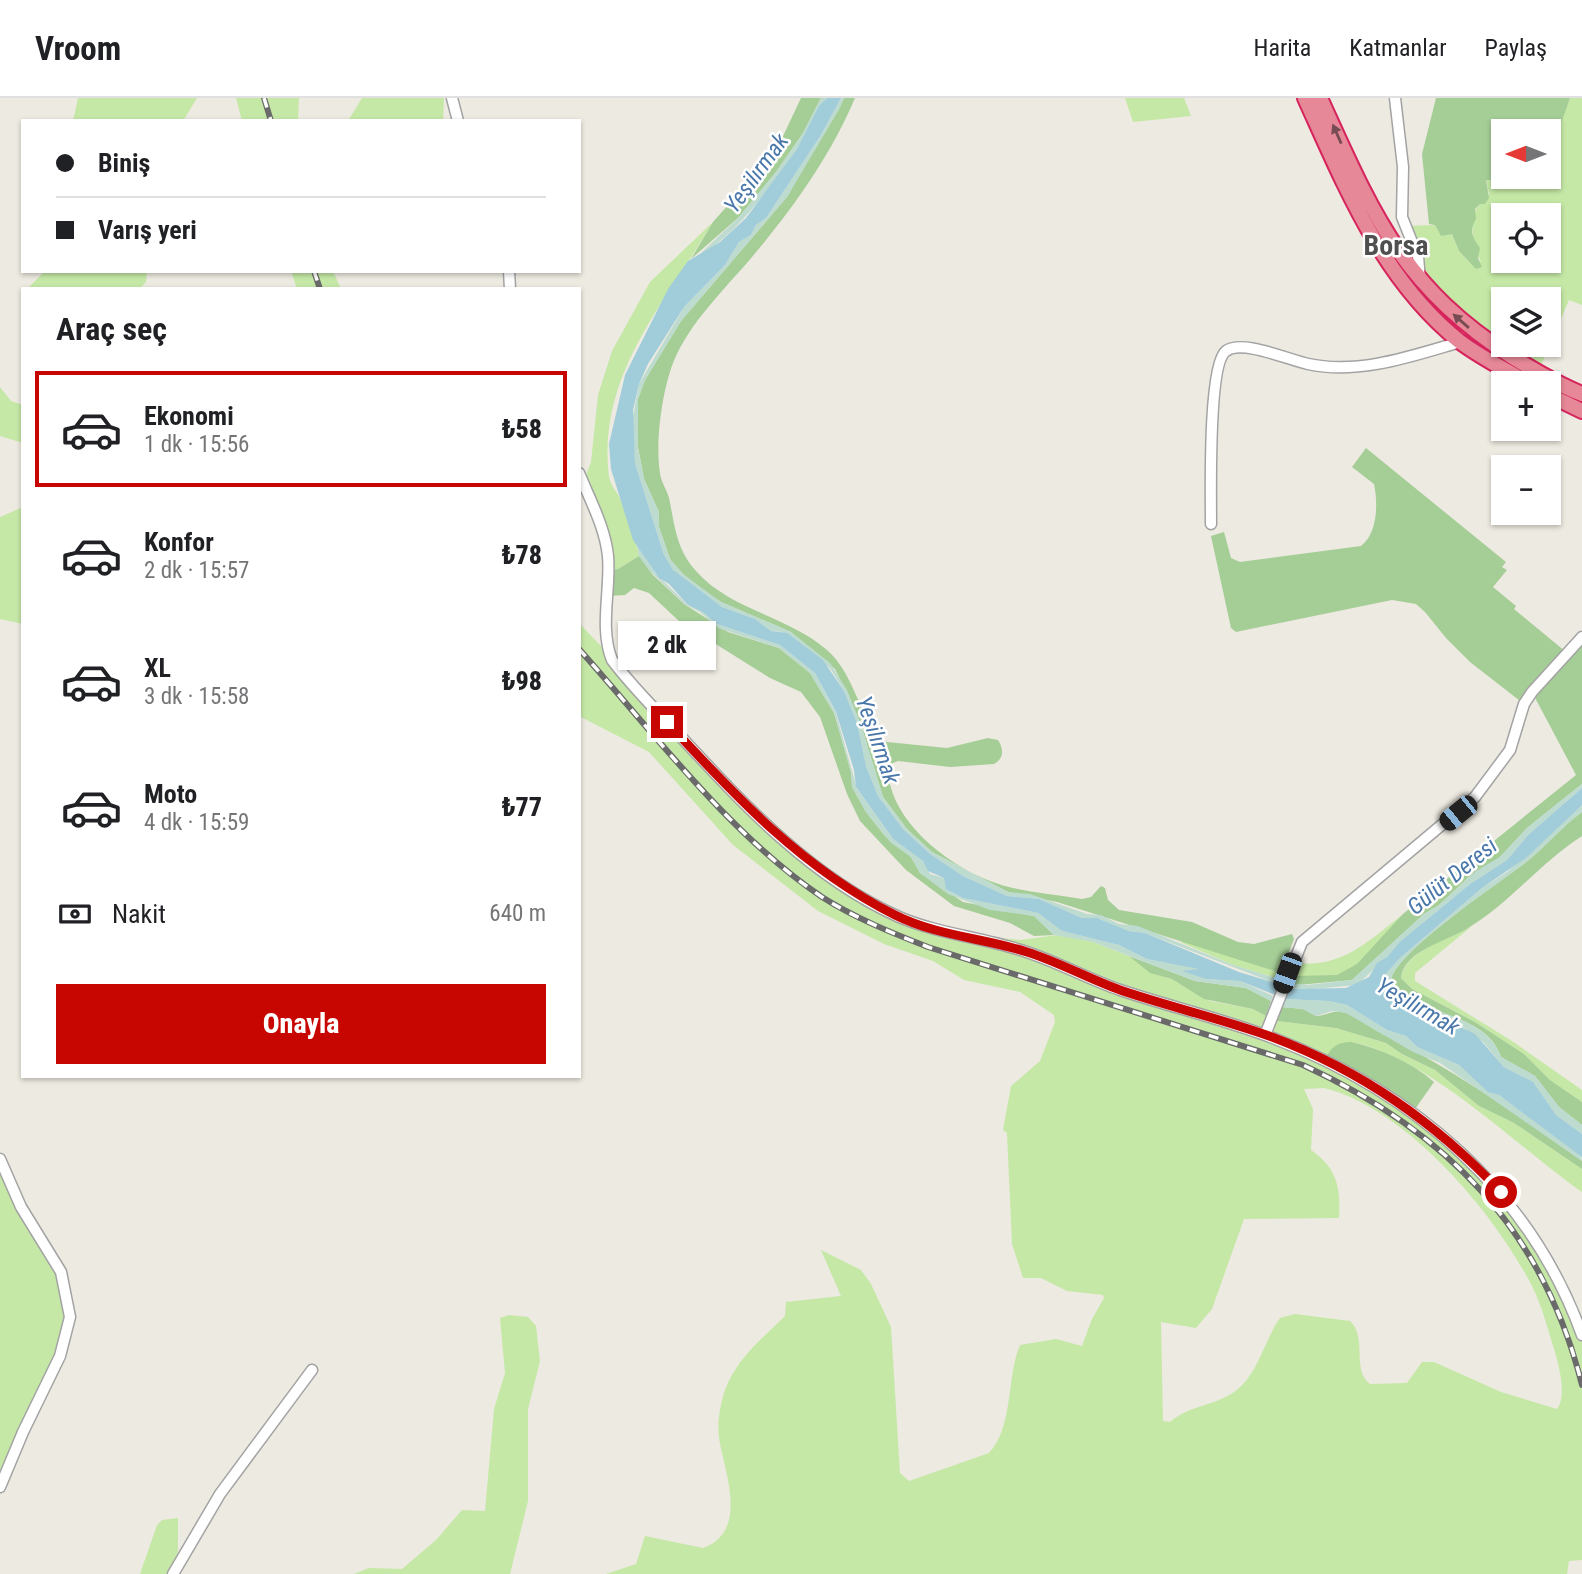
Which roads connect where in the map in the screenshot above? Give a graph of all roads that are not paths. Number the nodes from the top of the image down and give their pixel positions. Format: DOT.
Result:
graph roads {
  1 [pos="452,98"];
  2 [pos="1305,98"];
  3 [pos="1320,98"];
  4 [pos="1395,98"];
  5 [pos="457,119"];
  6 [pos="1420,280"];
  7 [pos="1460,342"];
  8 [pos="1508,371"];
  9 [pos="1582,394"];
  10 [pos="1561,401"];
  11 [pos="1582,411"];
  12 [pos="581,478"];
  13 [pos="1212,524"];
  14 [pos="1582,636"];
  15 [pos="1265,1035"];
  16 [pos="0,1159"];
  17 [pos="1582,1335"];
  18 [pos="312,1370"];
  19 [pos="0,1488"];
  20 [pos="173,1574"];
  1 -- 5 [label="street"];
  2 -- 7 [label="highway"];
  6 -- 3 [label="highway, one-way"];
  4 -- 6 [label="street"];
  9 -- 6 [label="highway, one-way"];
  7 -- 8 [label="highway"];
  7 -- 13 [label="street"];
  10 -- 11 [label="highway"];
  12 -- 15 [label="street"];
  14 -- 15 [label="street"];
  15 -- 17 [label="street"];
  16 -- 19 [label="street"];
  18 -- 20 [label="street"];
}
